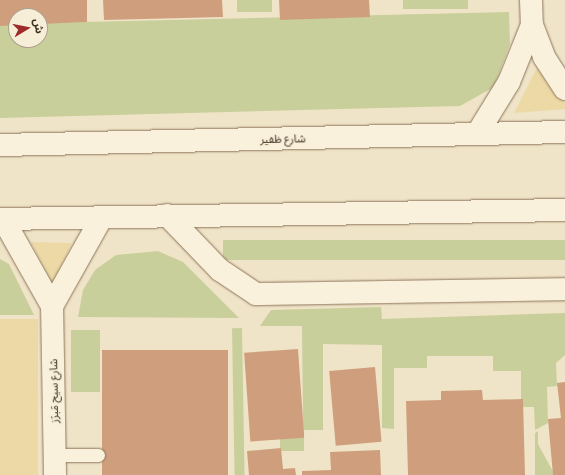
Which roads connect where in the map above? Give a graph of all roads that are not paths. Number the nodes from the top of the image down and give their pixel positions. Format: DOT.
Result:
graph roads {
  1 [pos="531,0"];
  2 [pos="532,24"];
  3 [pos="565,89"];
  4 [pos="565,132"];
  5 [pos="478,134"];
  6 [pos="0,145"];
  7 [pos="565,210"];
  8 [pos="167,215"];
  9 [pos="102,217"];
  10 [pos="1,219"];
  11 [pos="565,289"];
  12 [pos="52,306"];
  13 [pos="98,455"];
  14 [pos="55,465"];
  1 -- 2 [label="main road"];
  2 -- 3 [label="main road"];
  2 -- 5 [label="main road"];
  4 -- 5 [label="main road, شارع ظفير"];
  5 -- 6 [label="main road, شارع ظفير"];
  7 -- 8 [label="main road"];
  8 -- 9 [label="main road"];
  8 -- 11 [label="main road"];
  9 -- 10 [label="main road"];
  9 -- 12 [label="main road"];
  10 -- 12 [label="main road, شارع سيح مَبرَز"];
  12 -- 14 [label="main road, شارع سيح مَبرَز"];
  13 -- 14 [label="lane"];
}
